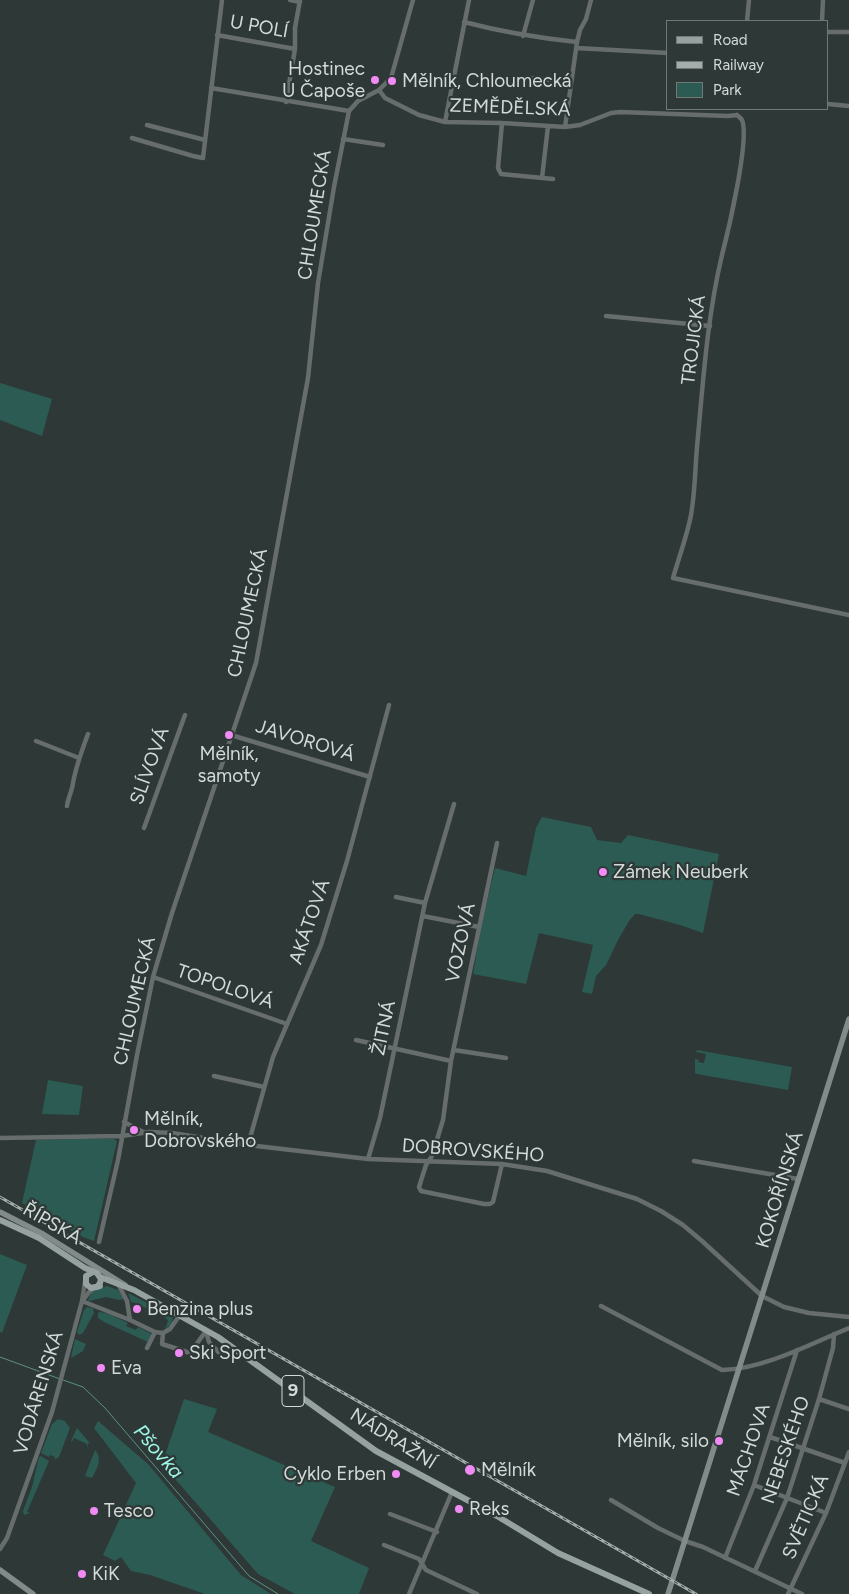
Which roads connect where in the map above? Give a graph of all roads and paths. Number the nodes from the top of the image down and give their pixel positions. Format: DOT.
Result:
graph roads {
  1 [pos="222,0"];
  2 [pos="290,0"];
  3 [pos="413,0"];
  4 [pos="469,0"];
  5 [pos="532,0"];
  6 [pos="590,0"];
  7 [pos="749,0"];
  8 [pos="823,0"];
  9 [pos="300,1"];
  10 [pos="747,20"];
  11 [pos="822,20"];
  12 [pos="464,22"];
  13 [pos="829,32"];
  14 [pos="849,32"];
  15 [pos="217,35"];
  16 [pos="523,36"];
  17 [pos="577,45"];
  18 [pos="295,49"];
  19 [pos="666,53"];
  20 [pos="533,78"];
  21 [pos="571,82"];
  22 [pos="211,88"];
  23 [pos="379,90"];
  24 [pos="286,102"];
  25 [pos="829,104"];
  26 [pos="849,106"];
  27 [pos="739,110"];
  28 [pos="349,111"];
  29 [pos="737,115"];
  30 [pos="445,122"];
  31 [pos="502,123"];
  32 [pos="146,125"];
  33 [pos="548,126"];
  34 [pos="565,127"];
  35 [pos="132,138"];
  36 [pos="342,139"];
  37 [pos="205,140"];
  38 [pos="383,145"];
  39 [pos="542,178"];
  40 [pos="553,179"];
  41 [pos="606,316"];
  42 [pos="710,326"];
  43 [pos="849,615"];
  44 [pos="389,705"];
  45 [pos="185,715"];
  46 [pos="88,734"];
  47 [pos="231,734"];
  48 [pos="36,741"];
  49 [pos="80,758"];
  50 [pos="370,777"];
  51 [pos="454,804"];
  52 [pos="67,806"];
  53 [pos="144,828"];
  54 [pos="497,843"];
  55 [pos="396,897"];
  56 [pos="425,904"];
  57 [pos="423,916"];
  58 [pos="479,927"];
  59 [pos="153,977"];
  60 [pos="849,1019"];
  61 [pos="288,1024"];
  62 [pos="356,1040"];
  63 [pos="395,1049"];
  64 [pos="454,1050"];
  65 [pos="506,1058"];
  66 [pos="451,1061"];
  67 [pos="214,1076"];
  68 [pos="264,1087"];
  69 [pos="124,1122"];
  70 [pos="145,1133"];
  71 [pos="122,1136"];
  72 [pos="0,1138"];
  73 [pos="248,1145"];
  74 [pos="368,1159"];
  75 [pos="694,1161"];
  76 [pos="428,1162"];
  77 [pos="502,1164"];
  78 [pos="798,1179"];
  79 [pos="2,1213"];
  80 [pos="0,1220"];
  81 [pos="26,1231"];
  82 [pos="99,1242"];
  83 [pos="68,1256"];
  84 [pos="89,1263"];
  85 [pos="93,1272"];
  86 [pos="100,1276"];
  87 [pos="85,1280"];
  88 [pos="118,1284"];
  89 [pos="96,1287"];
  90 [pos="134,1290"];
  91 [pos="762,1296"];
  92 [pos="82,1301"];
  93 [pos="601,1306"];
  94 [pos="180,1316"];
  95 [pos="849,1317"];
  96 [pos="130,1320"];
  97 [pos="849,1328"];
  98 [pos="206,1331"];
  99 [pos="155,1332"];
  100 [pos="163,1332"];
  101 [pos="834,1334"];
  102 [pos="147,1348"];
  103 [pos="797,1350"];
  104 [pos="224,1358"];
  105 [pos="738,1370"];
  106 [pos="819,1399"];
  107 [pos="849,1409"];
  108 [pos="770,1437"];
  109 [pos="804,1448"];
  110 [pos="849,1452"];
  111 [pos="845,1463"];
  112 [pos="754,1485"];
  113 [pos="452,1492"];
  114 [pos="787,1498"];
  115 [pos="611,1500"];
  116 [pos="826,1513"];
  117 [pos="390,1514"];
  118 [pos="437,1532"];
  119 [pos="684,1541"];
  120 [pos="384,1545"];
  121 [pos="0,1549"];
  122 [pos="725,1558"];
  123 [pos="422,1564"];
  124 [pos="0,1570"];
  125 [pos="755,1571"];
  126 [pos="790,1588"];
  127 [pos="33,1594"];
  128 [pos="409,1594"];
  129 [pos="478,1594"];
  130 [pos="649,1594"];
  131 [pos="668,1594"];
  132 [pos="788,1594"];
  133 [pos="802,1594"];
  1 -- 15 [label="street"];
  2 -- 9 [label="street"];
  3 -- 23 [label="street"];
  4 -- 12 [label="street"];
  5 -- 16 [label="street"];
  6 -- 17 [label="street"];
  7 -- 10 [label="street"];
  8 -- 11 [label="street"];
  9 -- 18 [label="street"];
  12 -- 16 [label="street"];
  12 -- 30 [label="street"];
  13 -- 14 [label="street"];
  15 -- 18 [label="street, U POLÍ"];
  15 -- 22 [label="street"];
  16 -- 17 [label="street"];
  17 -- 19 [label="street"];
  17 -- 21 [label="street"];
  18 -- 24 [label="street"];
  20 -- 21 [label="street"];
  21 -- 34 [label="street"];
  22 -- 24 [label="street"];
  22 -- 37 [label="street"];
  23 -- 28 [label="street"];
  23 -- 30 [label="street, ZEMĚDĚLSKÁ"];
  24 -- 28 [label="street"];
  25 -- 26 [label="street"];
  27 -- 29 [label="street"];
  28 -- 36 [label="street, CHLOUMECKÁ"];
  29 -- 34 [label="street, ZEMĚDĚLSKÁ"];
  29 -- 42 [label="street, TROJICKÁ"];
  30 -- 31 [label="street, ZEMĚDĚLSKÁ"];
  31 -- 33 [label="street, ZEMĚDĚLSKÁ"];
  31 -- 39 [label="street"];
  32 -- 37 [label="street"];
  33 -- 34 [label="street, ZEMĚDĚLSKÁ"];
  33 -- 39 [label="street"];
  35 -- 37 [label="street"];
  36 -- 38 [label="street"];
  36 -- 47 [label="street, CHLOUMECKÁ"];
  39 -- 40 [label="street"];
  41 -- 42 [label="street"];
  42 -- 43 [label="street, TROJICKÁ"];
  44 -- 50 [label="street, AKÁTOVÁ"];
  45 -- 53 [label="street, SLÍVOVÁ"];
  46 -- 49 [label="street"];
  47 -- 50 [label="street, JAVOROVÁ"];
  47 -- 59 [label="street, CHLOUMECKÁ"];
  48 -- 49 [label="street"];
  49 -- 52 [label="street"];
  50 -- 61 [label="street, AKÁTOVÁ"];
  51 -- 56 [label="street, ŽITNÁ"];
  54 -- 58 [label="street, VOZOVÁ"];
  55 -- 56 [label="street"];
  56 -- 57 [label="street, ŽITNÁ"];
  57 -- 58 [label="street"];
  57 -- 63 [label="street, ŽITNÁ"];
  58 -- 64 [label="street, VOZOVÁ"];
  59 -- 61 [label="street, TOPOLOVÁ"];
  59 -- 69 [label="street, CHLOUMECKÁ"];
  60 -- 78 [label="main road, KOKOŘÍNSKÁ"];
  61 -- 68 [label="street, AKÁTOVÁ"];
  62 -- 63 [label="street"];
  63 -- 66 [label="street"];
  63 -- 74 [label="street, ŽITNÁ"];
  64 -- 65 [label="street"];
  64 -- 66 [label="street, VOZOVÁ"];
  66 -- 76 [label="street, VOZOVÁ"];
  67 -- 68 [label="street"];
  68 -- 73 [label="street, AKÁTOVÁ"];
  69 -- 70 [label="street, DOBROVSKÉHO"];
  69 -- 71 [label="street, CHLOUMECKÁ"];
  70 -- 71 [label="street, DOBROVSKÉHO"];
  70 -- 73 [label="street, DOBROVSKÉHO"];
  71 -- 72 [label="street, DOBROVSKÉHO"];
  71 -- 82 [label="street, CHLOUMECKÁ"];
  73 -- 74 [label="street, DOBROVSKÉHO"];
  74 -- 76 [label="street, DOBROVSKÉHO"];
  75 -- 78 [label="street"];
  76 -- 77 [label="street, DOBROVSKÉHO"];
  76 -- 77 [label="street, VOZOVÁ"];
  77 -- 91 [label="street, DOBROVSKÉHO"];
  78 -- 91 [label="main road, KOKOŘÍNSKÁ"];
  79 -- 81 [label="main road"];
  79 -- 84 [label="main road, ŘÍPSKÁ"];
  80 -- 81 [label="main road, ŘÍPSKÁ / 9"];
  81 -- 83 [label="main road, ŘÍPSKÁ / 9"];
  83 -- 85 [label="main road, ŘÍPSKÁ / 9"];
  83 -- 87 [label="main road, ŘÍPSKÁ / 9"];
  84 -- 90 [label="main road, NÁDRAŽNÍ"];
  85 -- 86 [label="main road, 9"];
  85 -- 87 [label="main road"];
  86 -- 88 [label="main road, NÁDRAŽNÍ / 9"];
  86 -- 89 [label="main road"];
  87 -- 89 [label="main road, 9"];
  87 -- 92 [label="street, VODÁRENSKÁ"];
  88 -- 89 [label="main road, NÁDRAŽNÍ / 9"];
  88 -- 90 [label="main road, NÁDRAŽNÍ / 9"];
  88 -- 96 [label="street"];
  89 -- 92 [label="street, VODÁRENSKÁ"];
  90 -- 94 [label="main road, NÁDRAŽNÍ / 9"];
  91 -- 95 [label="street, DOBROVSKÉHO"];
  91 -- 105 [label="main road, KOKOŘÍNSKÁ"];
  92 -- 96 [label="street"];
  92 -- 121 [label="street, VODÁRENSKÁ"];
  93 -- 105 [label="street"];
  94 -- 98 [label="main road, NÁDRAŽNÍ / 9"];
  94 -- 100 [label="street"];
  96 -- 99 [label="street"];
  97 -- 101 [label="street"];
  98 -- 100 [label="street"];
  98 -- 104 [label="street"];
  98 -- 113 [label="main road, NÁDRAŽNÍ / 9"];
  99 -- 100 [label="street"];
  99 -- 102 [label="street"];
  101 -- 103 [label="street"];
  101 -- 106 [label="street, NEBESKÉHO"];
  103 -- 105 [label="street"];
  103 -- 108 [label="street, MÁCHOVA"];
  105 -- 119 [label="main road, KOKOŘÍNSKÁ"];
  106 -- 107 [label="street"];
  106 -- 109 [label="street, NEBESKÉHO"];
  108 -- 109 [label="street"];
  108 -- 112 [label="street, MÁCHOVA"];
  109 -- 111 [label="street"];
  109 -- 114 [label="street, NEBESKÉHO"];
  110 -- 111 [label="street, SVĚTICKÁ"];
  111 -- 116 [label="street, SVĚTICKÁ"];
  112 -- 114 [label="street"];
  112 -- 122 [label="street, MÁCHOVA"];
  113 -- 118 [label="street"];
  113 -- 130 [label="main road, NÁDRAŽNÍ / 9"];
  114 -- 116 [label="street"];
  114 -- 125 [label="street, NEBESKÉHO"];
  115 -- 119 [label="street"];
  116 -- 126 [label="street, SVĚTICKÁ"];
  117 -- 118 [label="street"];
  118 -- 123 [label="street"];
  119 -- 122 [label="street"];
  119 -- 131 [label="main road, KOKOŘÍNSKÁ"];
  120 -- 123 [label="street"];
  122 -- 125 [label="street"];
  123 -- 128 [label="street"];
  123 -- 129 [label="street"];
  124 -- 127 [label="main road"];
  125 -- 126 [label="street"];
  126 -- 132 [label="street, SVĚTICKÁ"];
  126 -- 133 [label="street"];
}
